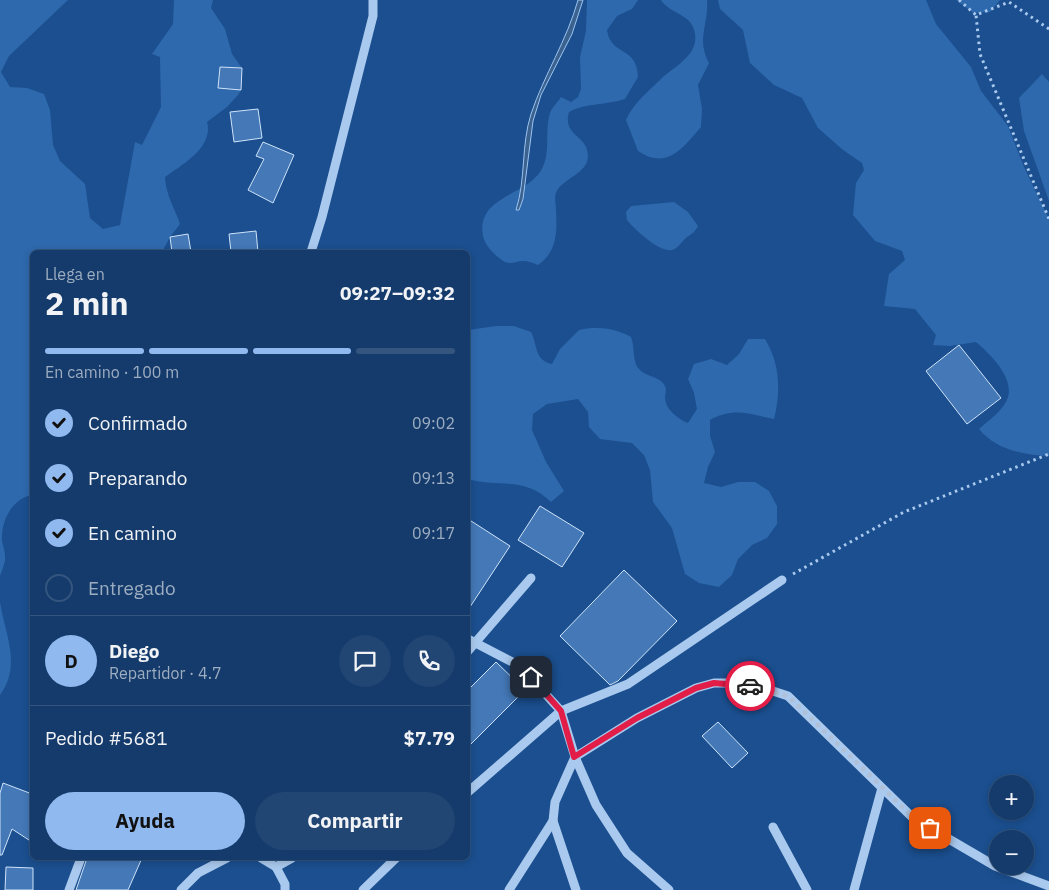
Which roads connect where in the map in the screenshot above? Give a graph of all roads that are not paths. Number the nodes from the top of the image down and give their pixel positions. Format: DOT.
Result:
graph roads {
  1 [pos="375,1"];
  2 [pos="311,250"];
  3 [pos="531,578"];
  4 [pos="782,580"];
  5 [pos="471,640"];
  6 [pos="561,711"];
  7 [pos="574,757"];
  8 [pos="882,788"];
  9 [pos="470,790"];
  10 [pos="553,821"];
  11 [pos="773,827"];
  12 [pos="80,860"];
  13 [pos="223,860"];
  14 [pos="264,860"];
  15 [pos="288,860"];
  16 [pos="394,860"];
  17 [pos="276,867"];
  18 [pos="1049,886"];
  19 [pos="69,890"];
  20 [pos="181,890"];
  21 [pos="286,890"];
  22 [pos="364,890"];
  23 [pos="509,890"];
  24 [pos="576,890"];
  25 [pos="669,890"];
  26 [pos="807,890"];
  27 [pos="854,890"];
  1 -- 2 [label="street"];
  3 -- 5 [label="street"];
  4 -- 6 [label="street"];
  5 -- 6 [label="street"];
  6 -- 7 [label="street"];
  6 -- 9 [label="street"];
  7 -- 8 [label="street"];
  7 -- 10 [label="street"];
  7 -- 25 [label="street"];
  8 -- 18 [label="street"];
  8 -- 27 [label="street"];
  10 -- 23 [label="street"];
  10 -- 24 [label="street"];
  11 -- 26 [label="street"];
  12 -- 19 [label="street"];
  13 -- 20 [label="street"];
  14 -- 17 [label="street"];
  15 -- 17 [label="street"];
  16 -- 22 [label="street"];
  17 -- 21 [label="street"];
}
